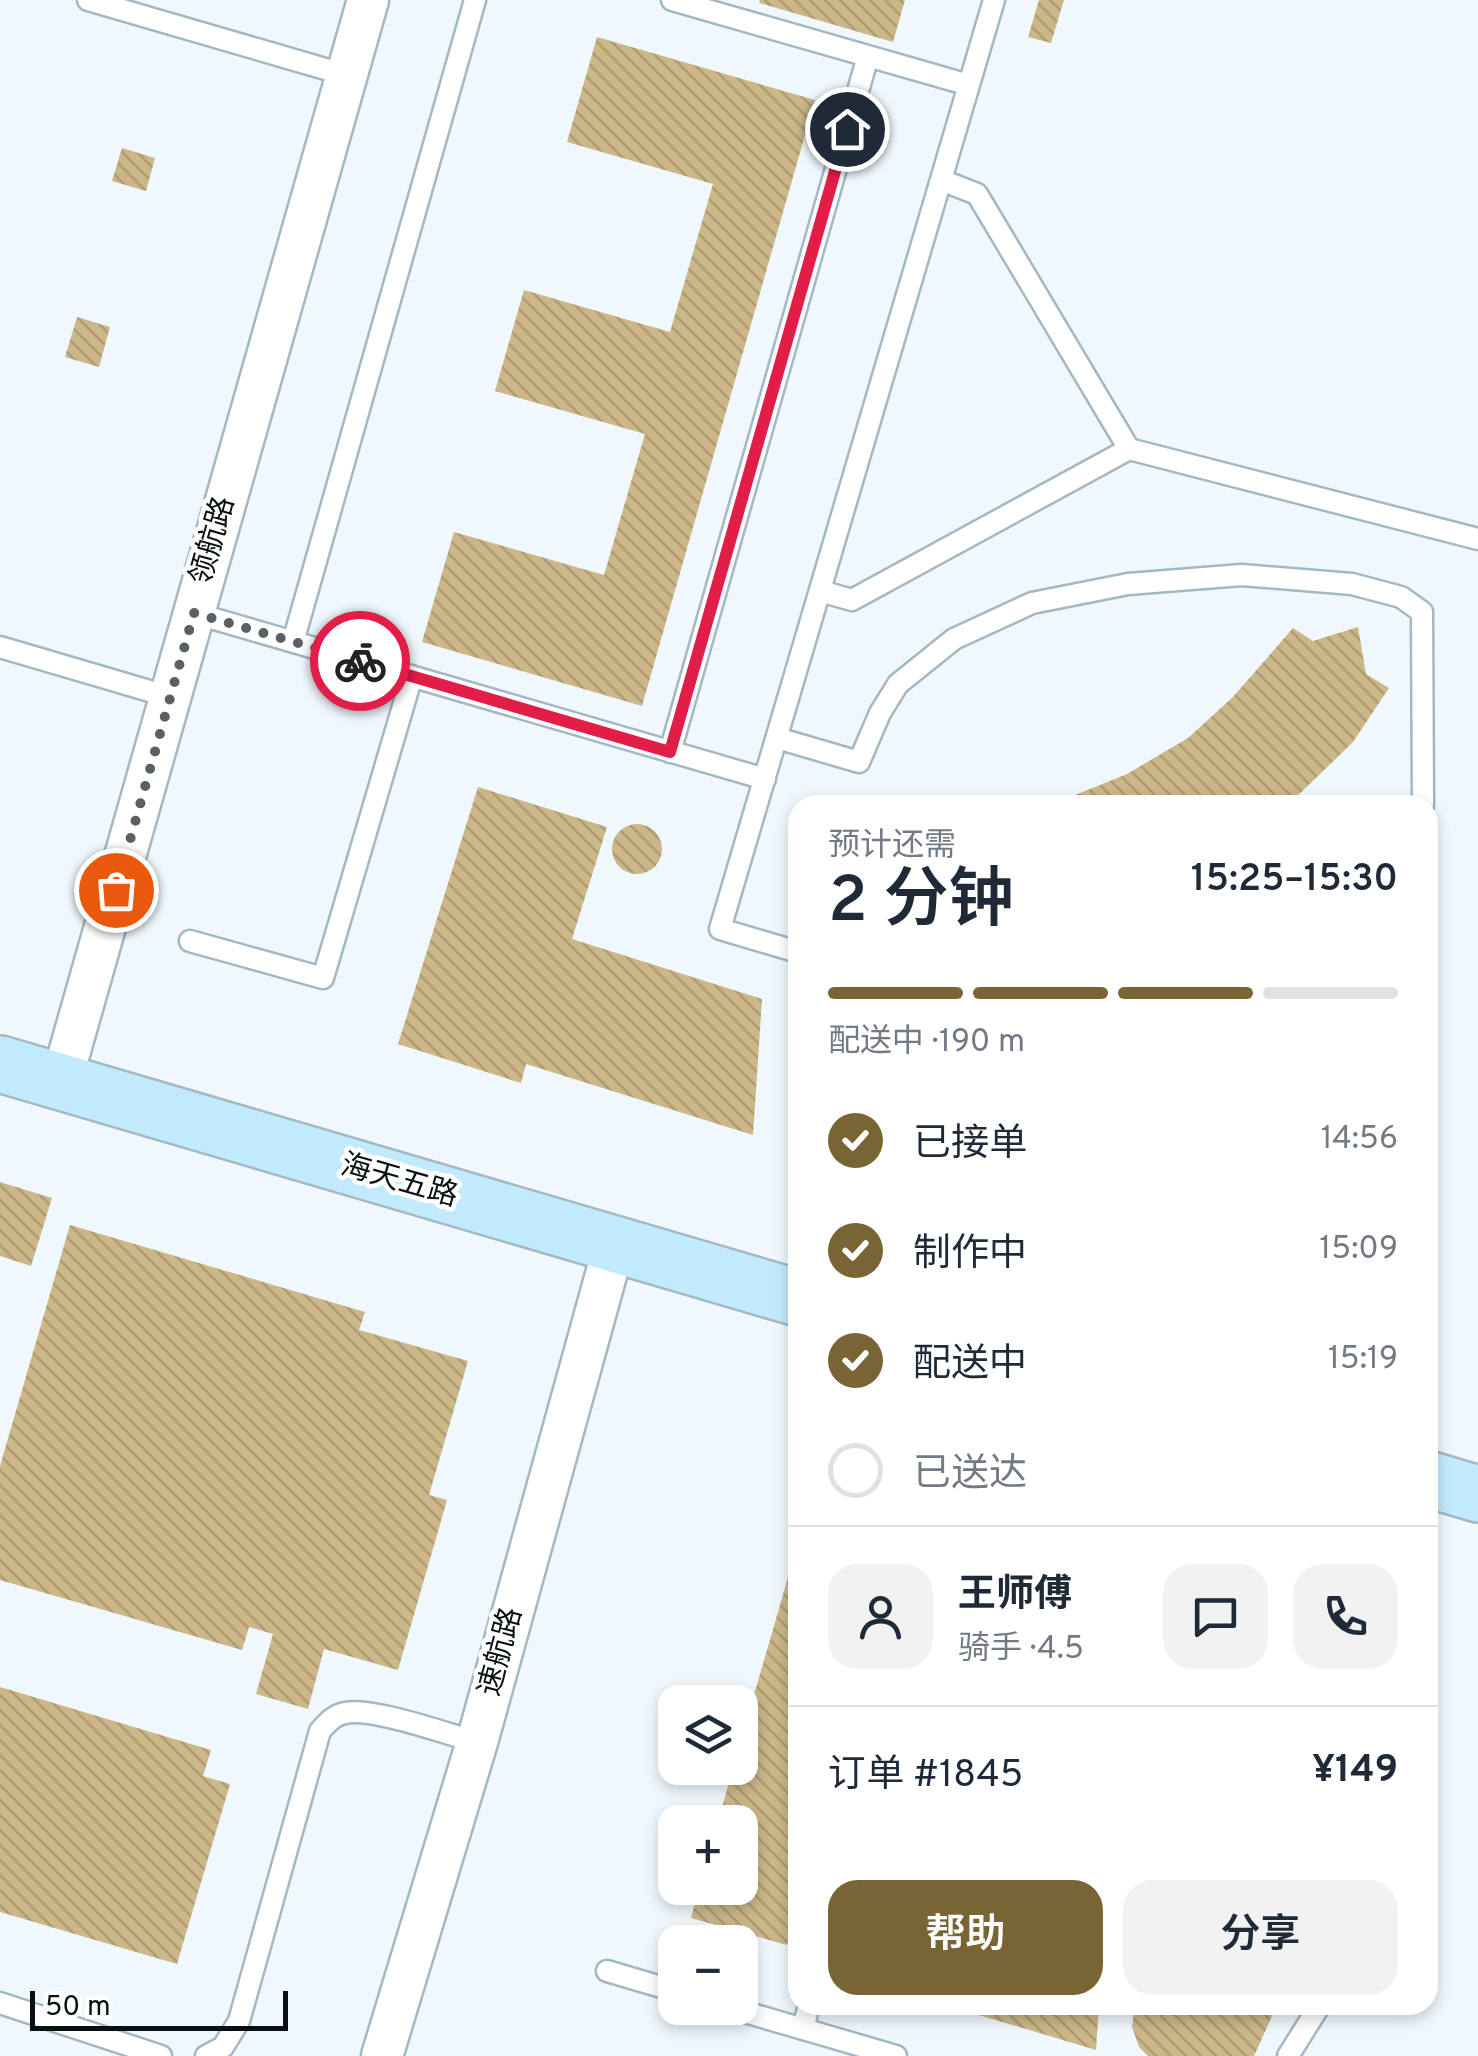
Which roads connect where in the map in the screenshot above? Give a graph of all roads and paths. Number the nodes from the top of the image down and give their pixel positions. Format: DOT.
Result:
graph roads {
  1 [pos="88,0"];
  2 [pos="368,0"];
  3 [pos="475,0"];
  4 [pos="672,0"];
  5 [pos="994,0"];
  6 [pos="868,56"];
  7 [pos="346,75"];
  8 [pos="968,85"];
  9 [pos="941,180"];
  10 [pos="1129,450"];
  11 [pos="1478,539"];
  12 [pos="820,591"];
  13 [pos="194,613"];
  14 [pos="293,642"];
  15 [pos="0,648"];
  16 [pos="412,676"];
  17 [pos="170,697"];
  18 [pos="777,738"];
  19 [pos="670,752"];
  20 [pos="764,780"];
  21 [pos="1423,795"];
  22 [pos="190,941"];
  23 [pos="788,949"];
  24 [pos="0,1064"];
  25 [pos="61,1082"];
  26 [pos="614,1246"];
  27 [pos="788,1295"];
  28 [pos="1438,1482"];
  29 [pos="1478,1494"];
  30 [pos="476,1742"];
  31 [pos="606,1972"];
  32 [pos="658,1986"];
  33 [pos="0,2003"];
  34 [pos="806,2015"];
  35 [pos="1314,2015"];
  36 [pos="758,2016"];
  37 [pos="803,2028"];
  38 [pos="161,2056"];
  39 [pos="206,2056"];
  40 [pos="382,2056"];
  41 [pos="896,2056"];
  42 [pos="1288,2056"];
  1 -- 7 [label="lane"];
  2 -- 7 [label="street, 领航路"];
  3 -- 14 [label="lane"];
  4 -- 6 [label="lane"];
  5 -- 8 [label="lane"];
  6 -- 8 [label="lane"];
  6 -- 19 [label="lane"];
  7 -- 13 [label="street, 领航路"];
  8 -- 9 [label="lane"];
  9 -- 10 [label="lane"];
  9 -- 12 [label="lane"];
  10 -- 11 [label="lane"];
  10 -- 12 [label="lane"];
  12 -- 18 [label="lane"];
  13 -- 14 [label="lane"];
  13 -- 17 [label="street, 领航路"];
  14 -- 16 [label="lane"];
  15 -- 17 [label="lane"];
  16 -- 19 [label="lane"];
  16 -- 22 [label="lane"];
  17 -- 25 [label="street, 领航路"];
  18 -- 20 [label="lane"];
  18 -- 21 [label="lane"];
  19 -- 20 [label="lane"];
  20 -- 23 [label="lane"];
  24 -- 25 [label="street, 海天五路"];
  25 -- 26 [label="street, 海天五路"];
  26 -- 27 [label="street, 海天五路"];
  26 -- 30 [label="street, 速航路"];
  28 -- 29 [label="street"];
  30 -- 39 [label="lane"];
  30 -- 40 [label="street, 速航路"];
  31 -- 32 [label="lane"];
  33 -- 38 [label="lane"];
  34 -- 37 [label="lane"];
  35 -- 42 [label="lane"];
  36 -- 37 [label="lane"];
  37 -- 41 [label="lane"];
}
